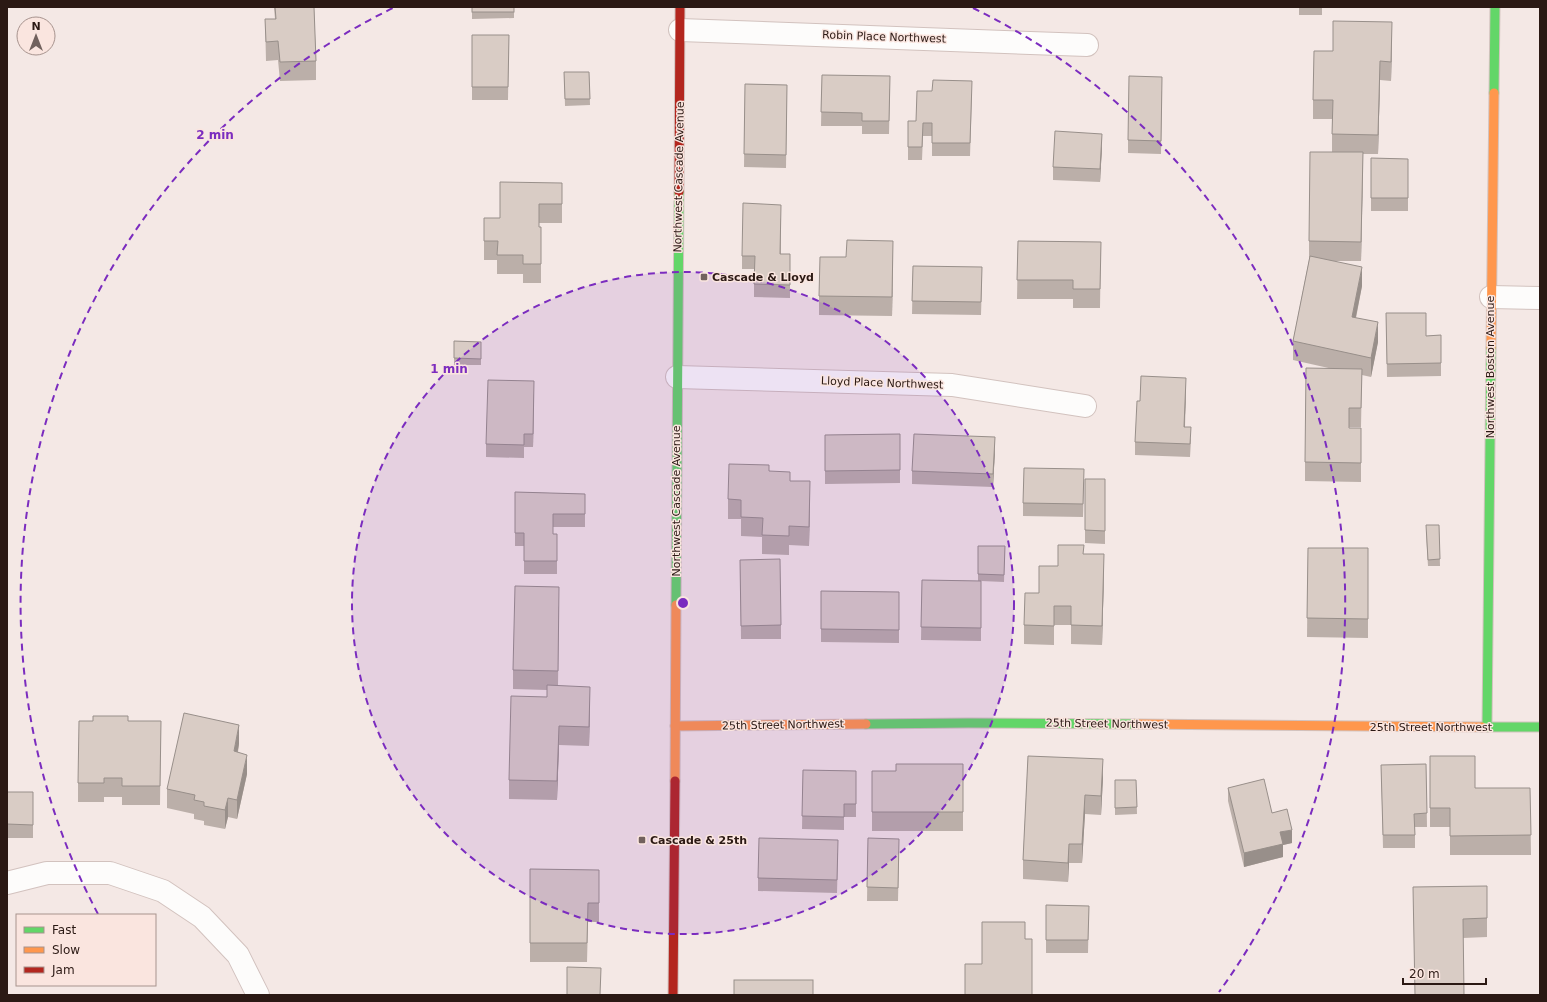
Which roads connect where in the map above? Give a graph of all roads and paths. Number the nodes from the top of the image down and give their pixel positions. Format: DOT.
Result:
graph roads {
  1 [pos="680,7"];
  2 [pos="1495,7"];
  3 [pos="680,30"];
  4 [pos="1087,45"];
  5 [pos="1490,297"];
  6 [pos="1540,298"];
  7 [pos="677,377"];
  8 [pos="1084,406"];
  9 [pos="675,726"];
  10 [pos="1487,727"];
  11 [pos="1540,727"];
  12 [pos="7,883"];
  13 [pos="258,995"];
  14 [pos="673,995"];
  1 -- 3 [label="street, Northwest Cascade Avenue"];
  2 -- 5 [label="street, Northwest Boston Avenue"];
  3 -- 4 [label="street, Robin Place Northwest"];
  3 -- 7 [label="street, Northwest Cascade Avenue"];
  5 -- 6 [label="street"];
  5 -- 10 [label="street, Northwest Boston Avenue"];
  7 -- 8 [label="street, Lloyd Place Northwest"];
  7 -- 9 [label="street, Northwest Cascade Avenue"];
  9 -- 10 [label="street, 25th Street Northwest"];
  9 -- 14 [label="street, Northwest Cascade Avenue"];
  10 -- 11 [label="street, 25th Street Northwest"];
  12 -- 13 [label="street"];
}
